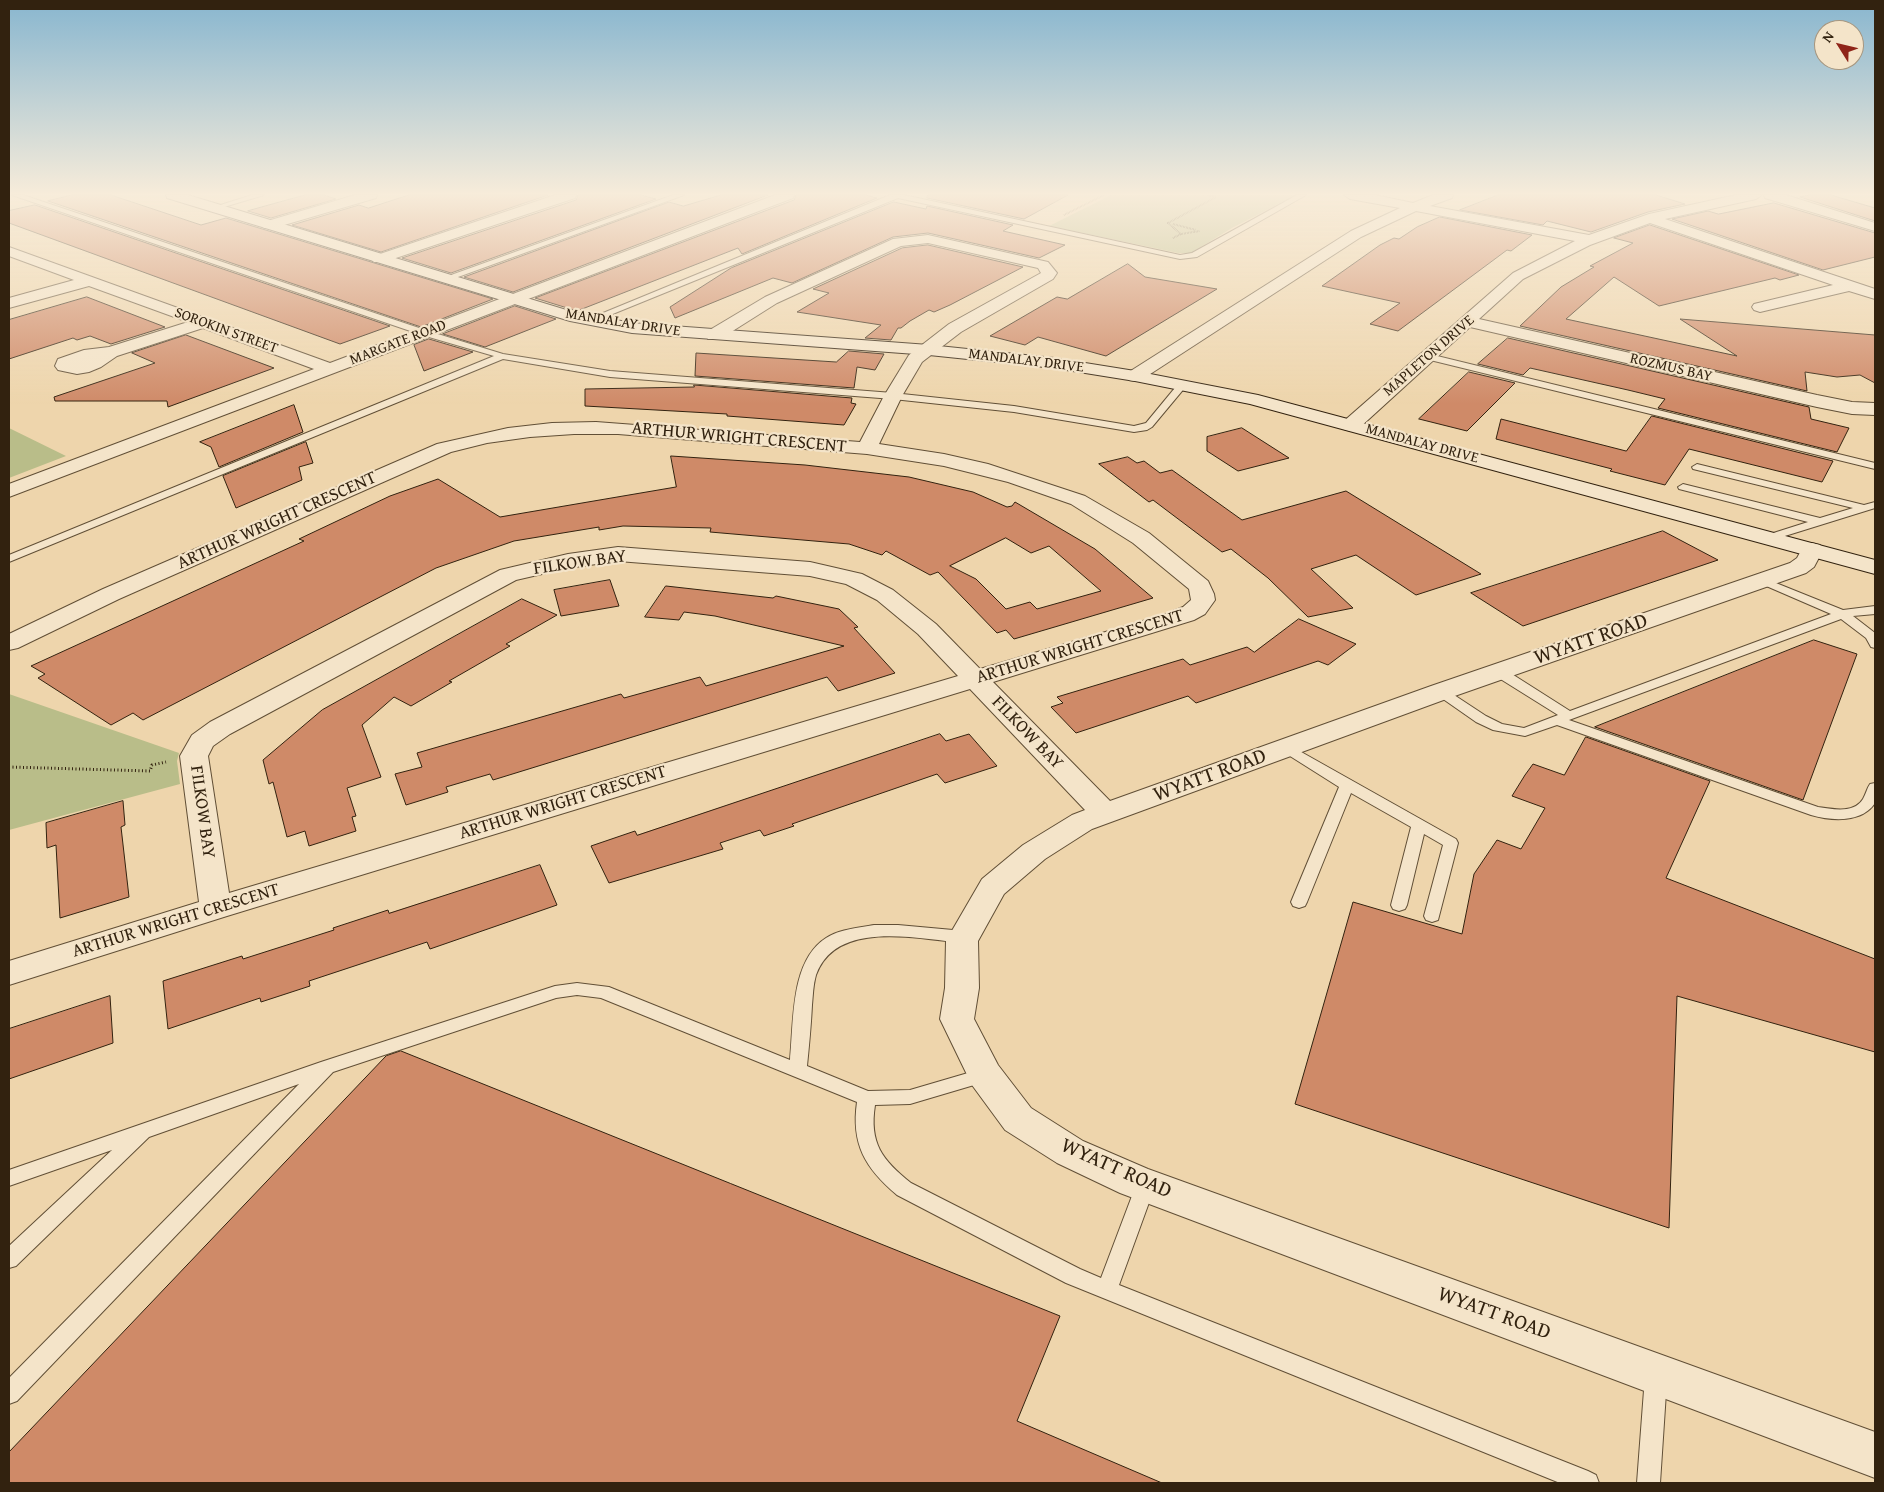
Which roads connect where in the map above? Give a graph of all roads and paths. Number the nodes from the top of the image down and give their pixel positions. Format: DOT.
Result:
graph roads {
  1 [pos="45,265"];
  2 [pos="220,265"];
  3 [pos="397,265"];
  4 [pos="485,265"];
  5 [pos="607,265"];
  6 [pos="726,265"];
  7 [pos="849,265"];
  8 [pos="1041,265"];
  9 [pos="1308,265"];
  10 [pos="1540,265"];
  11 [pos="1786,265"];
  12 [pos="444,279"];
  13 [pos="89,281"];
  14 [pos="1849,286"];
  15 [pos="1875,294"];
  16 [pos="514,300"];
  17 [pos="9,304"];
  18 [pos="1760,307"];
  19 [pos="590,320"];
  20 [pos="202,322"];
  21 [pos="1468,322"];
  22 [pos="425,333"];
  23 [pos="714,335"];
  24 [pos="929,350"];
  25 [pos="112,352"];
  26 [pos="502,356"];
  27 [pos="1429,357"];
  28 [pos="331,368"];
  29 [pos="1135,376"];
  30 [pos="1182,385"];
  31 [pos="893,396"];
  32 [pos="1875,409"];
  33 [pos="1351,425"];
  34 [pos="867,448"];
  35 [pos="1875,466"];
  36 [pos="1697,467"];
  37 [pos="1683,487"];
  38 [pos="9,491"];
  39 [pos="1870,506"];
  40 [pos="1816,536"];
  41 [pos="1768,538"];
  42 [pos="9,560"];
  43 [pos="1875,567"];
  44 [pos="1761,580"];
  45 [pos="1875,610"];
  46 [pos="1842,614"];
  47 [pos="9,643"];
  48 [pos="1875,644"];
  49 [pos="1499,672"];
  50 [pos="976,679"];
  51 [pos="1440,692"];
  52 [pos="1561,718"];
  53 [pos="1287,748"];
  54 [pos="194,756"];
  55 [pos="9,767"];
  56 [pos="1347,785"];
  57 [pos="1875,787"];
  58 [pos="1105,814"];
  59 [pos="1419,825"];
  60 [pos="1299,902"];
  61 [pos="1399,905"];
  62 [pos="216,908"];
  63 [pos="1432,916"];
  64 [pos="964,937"];
  65 [pos="9,973"];
  66 [pos="327,1067"];
  67 [pos="798,1070"];
  68 [pos="984,1075"];
  69 [pos="867,1098"];
  70 [pos="146,1130"];
  71 [pos="9,1178"];
  72 [pos="1145,1186"];
  73 [pos="9,1259"];
  74 [pos="1107,1290"];
  75 [pos="1656,1374"];
  76 [pos="9,1393"];
  77 [pos="1875,1455"];
  78 [pos="1588,1483"];
  79 [pos="1648,1483"];
  1 -- 13 [label="street, SOROKIN STREET"];
  2 -- 22 [label="lane"];
  3 -- 12 [label="street, MANDALAY DRIVE"];
  4 -- 12 [label="lane"];
  5 -- 16 [label="street, MARGATE ROAD"];
  6 -- 19 [label="lane"];
  7 -- 23 [label="street"];
  8 -- 24 [label="street"];
  9 -- 29 [label="street"];
  10 -- 21 [label="street, MAPLETON DRIVE"];
  11 -- 14 [label="street"];
  12 -- 16 [label="street, MANDALAY DRIVE"];
  13 -- 17 [label="street"];
  13 -- 20 [label="street, SOROKIN STREET"];
  14 -- 15 [label="street"];
  14 -- 18 [label="street"];
  16 -- 19 [label="street, MANDALAY DRIVE"];
  16 -- 22 [label="street, MARGATE ROAD"];
  19 -- 23 [label="street, MANDALAY DRIVE"];
  20 -- 25 [label="street"];
  20 -- 28 [label="street, SOROKIN STREET"];
  21 -- 27 [label="street, MAPLETON DRIVE"];
  21 -- 32 [label="street, ROZMUS BAY"];
  22 -- 26 [label="lane"];
  22 -- 28 [label="street, MARGATE ROAD"];
  23 -- 24 [label="street, MANDALAY DRIVE"];
  24 -- 29 [label="street, MANDALAY DRIVE"];
  24 -- 31 [label="street"];
  26 -- 31 [label="lane"];
  26 -- 42 [label="lane"];
  27 -- 33 [label="street, MAPLETON DRIVE"];
  27 -- 35 [label="lane"];
  28 -- 38 [label="street, MARGATE ROAD"];
  29 -- 30 [label="street, MANDALAY DRIVE"];
  30 -- 31 [label="lane"];
  30 -- 33 [label="street, MANDALAY DRIVE"];
  31 -- 34 [label="street"];
  33 -- 41 [label="street, MANDALAY DRIVE"];
  34 -- 47 [label="street, ARTHUR WRIGHT CRESCENT"];
  34 -- 50 [label="street, ARTHUR WRIGHT CRESCENT"];
  36 -- 39 [label="lane"];
  37 -- 40 [label="lane"];
  39 -- 40 [label="lane"];
  40 -- 41 [label="street, MANDALAY DRIVE"];
  40 -- 41 [label="lane"];
  40 -- 43 [label="street, MANDALAY DRIVE"];
  40 -- 44 [label="street, WYATT ROAD"];
  44 -- 46 [label="lane"];
  44 -- 49 [label="street, WYATT ROAD"];
  45 -- 46 [label="lane"];
  46 -- 48 [label="lane"];
  46 -- 52 [label="lane"];
  49 -- 51 [label="street, WYATT ROAD"];
  49 -- 52 [label="lane"];
  50 -- 54 [label="street, FILKOW BAY"];
  50 -- 58 [label="street, FILKOW BAY"];
  50 -- 62 [label="street, ARTHUR WRIGHT CRESCENT"];
  51 -- 52 [label="lane"];
  51 -- 53 [label="street, WYATT ROAD"];
  52 -- 57 [label="lane"];
  53 -- 56 [label="lane"];
  53 -- 58 [label="street, WYATT ROAD"];
  54 -- 55 [label="path"];
  54 -- 62 [label="street, FILKOW BAY"];
  56 -- 59 [label="lane"];
  56 -- 60 [label="lane"];
  58 -- 64 [label="street, WYATT ROAD"];
  59 -- 61 [label="lane"];
  59 -- 63 [label="lane"];
  62 -- 65 [label="street, ARTHUR WRIGHT CRESCENT"];
  64 -- 67 [label="lane"];
  64 -- 68 [label="street, WYATT ROAD"];
  66 -- 67 [label="lane"];
  66 -- 70 [label="lane"];
  66 -- 76 [label="lane"];
  67 -- 69 [label="lane"];
  68 -- 69 [label="lane"];
  68 -- 72 [label="street, WYATT ROAD"];
  69 -- 74 [label="lane"];
  70 -- 71 [label="lane"];
  70 -- 73 [label="lane"];
  72 -- 74 [label="lane"];
  72 -- 75 [label="street, WYATT ROAD"];
  74 -- 78 [label="lane"];
  75 -- 77 [label="street, WYATT ROAD"];
  75 -- 79 [label="lane"];
}
